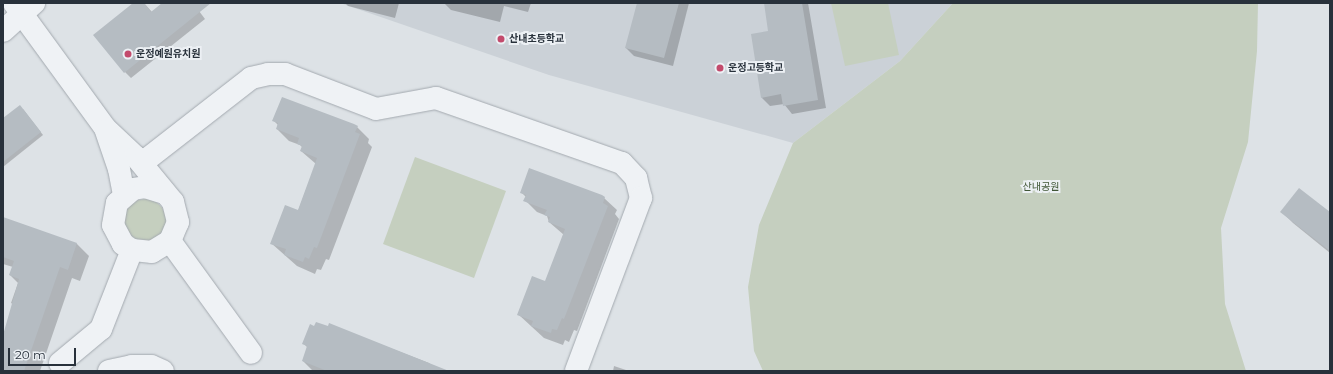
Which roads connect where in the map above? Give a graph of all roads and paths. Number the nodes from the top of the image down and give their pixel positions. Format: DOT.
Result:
graph roads {
  1 [pos="23,7"];
  2 [pos="3,30"];
  3 [pos="105,128"];
  4 [pos="142,163"];
  5 [pos="166,193"];
  6 [pos="124,194"];
  7 [pos="170,241"];
  8 [pos="132,250"];
  9 [pos="251,353"];
  10 [pos="60,363"];
  11 [pos="109,371"];
  12 [pos="163,371"];
  13 [pos="576,371"];
  1 -- 2 [label="street"];
  1 -- 3 [label="street"];
  3 -- 4 [label="street"];
  3 -- 6 [label="street"];
  4 -- 5 [label="street"];
  4 -- 13 [label="street"];
  5 -- 6 [label="street"];
  5 -- 7 [label="street"];
  6 -- 8 [label="street"];
  7 -- 8 [label="street"];
  7 -- 9 [label="street"];
  8 -- 10 [label="street"];
  11 -- 12 [label="street"];
}
